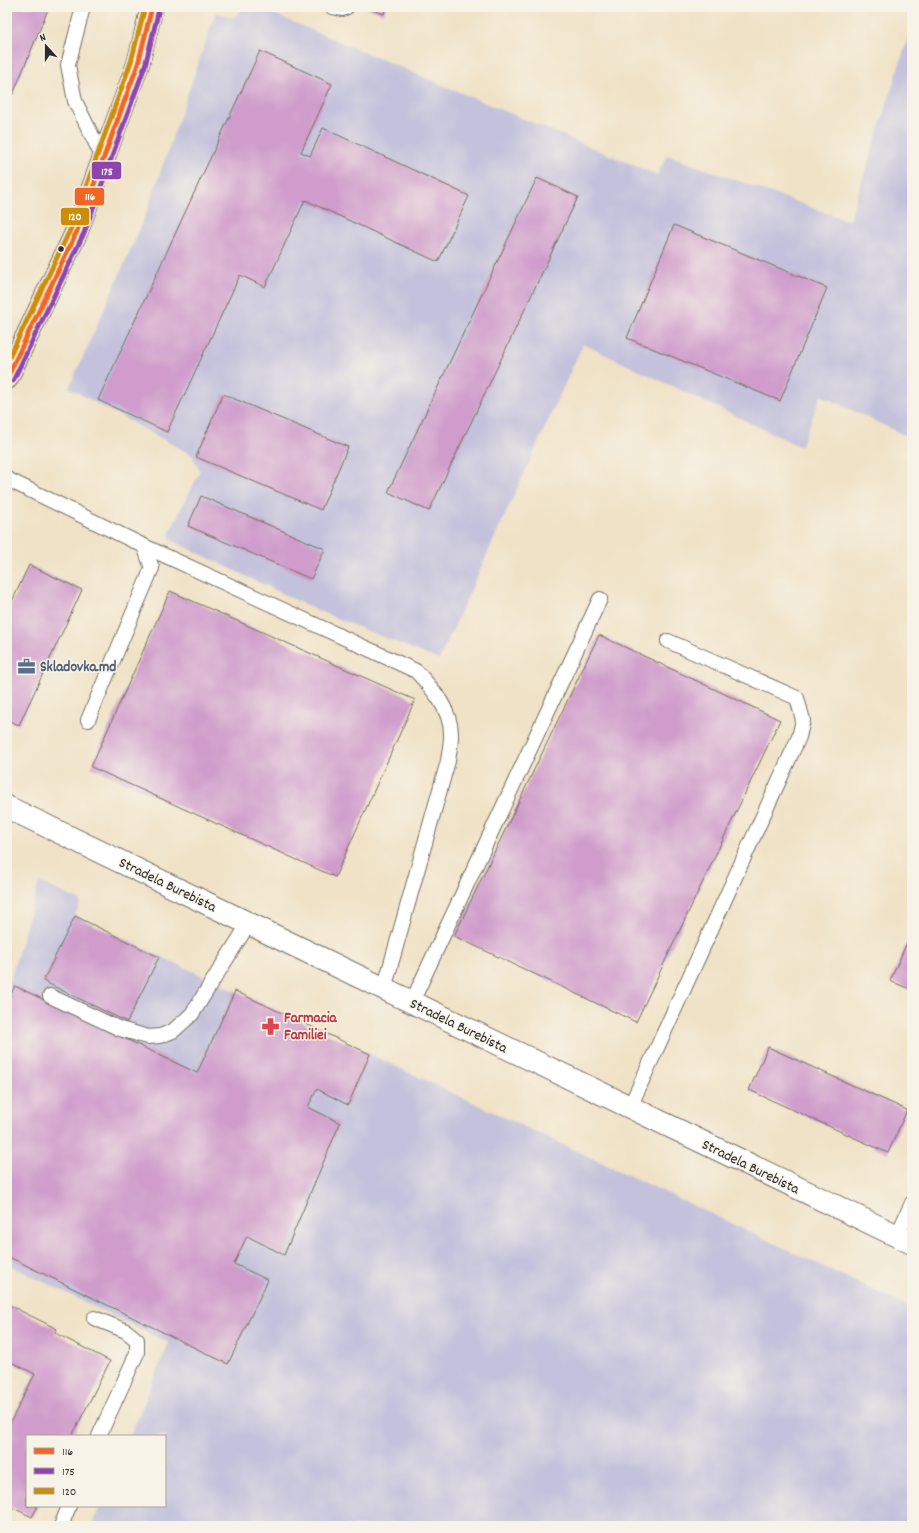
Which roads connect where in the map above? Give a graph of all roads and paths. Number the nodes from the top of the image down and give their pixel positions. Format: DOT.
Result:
graph roads {
  1 [pos="84,7"];
  2 [pos="152,7"];
  3 [pos="332,7"];
  4 [pos="347,7"];
  5 [pos="103,158"];
  6 [pos="9,369"];
  7 [pos="7,479"];
  8 [pos="144,546"];
  9 [pos="600,599"];
  10 [pos="668,641"];
  11 [pos="88,720"];
  12 [pos="7,807"];
  13 [pos="249,924"];
  14 [pos="384,989"];
  15 [pos="50,996"];
  16 [pos="412,1002"];
  17 [pos="630,1107"];
  18 [pos="912,1203"];
  19 [pos="905,1239"];
  20 [pos="94,1318"];
  21 [pos="99,1435"];
  22 [pos="69,1507"];
  23 [pos="61,1526"];
  1 -- 5 [label="lane"];
  2 -- 5 [label="main road"];
  3 -- 4 [label="lane"];
  5 -- 6 [label="main road"];
  7 -- 8 [label="lane"];
  8 -- 11 [label="lane"];
  8 -- 14 [label="lane"];
  9 -- 16 [label="lane"];
  10 -- 17 [label="lane"];
  12 -- 13 [label="street, Stradela Burebista"];
  13 -- 14 [label="street, Stradela Burebista"];
  13 -- 15 [label="lane"];
  14 -- 16 [label="street, Stradela Burebista"];
  16 -- 17 [label="street, Stradela Burebista"];
  17 -- 19 [label="street, Stradela Burebista"];
  18 -- 19 [label="lane"];
  20 -- 21 [label="lane"];
  22 -- 23 [label="lane"];
}
